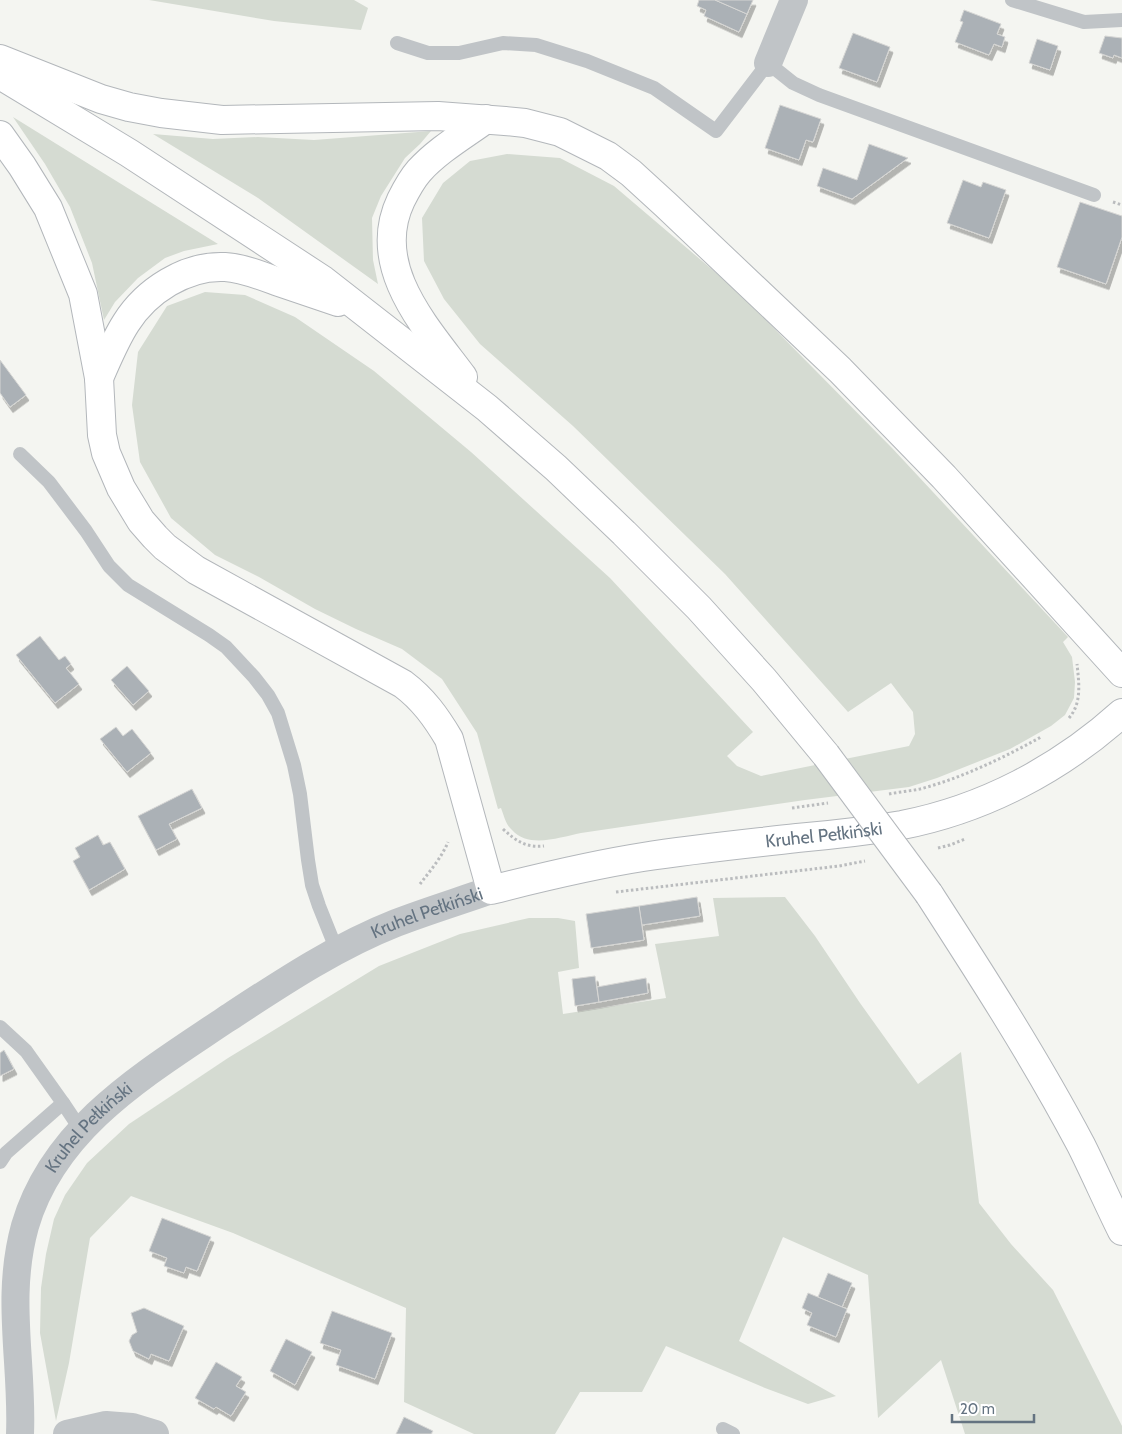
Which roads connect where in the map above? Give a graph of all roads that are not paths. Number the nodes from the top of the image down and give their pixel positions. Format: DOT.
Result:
graph roads {
  1 [pos="794,0"];
  2 [pos="1012,0"];
  3 [pos="1122,20"];
  4 [pos="397,43"];
  5 [pos="0,59"];
  6 [pos="768,63"];
  7 [pos="0,75"];
  8 [pos="486,119"];
  9 [pos="0,135"];
  10 [pos="1094,195"];
  11 [pos="364,311"];
  12 [pos="98,378"];
  13 [pos="487,408"];
  14 [pos="20,454"];
  15 [pos="1122,673"];
  16 [pos="1122,713"];
  17 [pos="491,890"];
  18 [pos="337,951"];
  19 [pos="0,1027"];
  20 [pos="62,1103"];
  21 [pos="80,1130"];
  22 [pos="0,1162"];
  23 [pos="1122,1231"];
  24 [pos="8,1320"];
  25 [pos="20,1434"];
  26 [pos="67,1434"];
  27 [pos="155,1434"];
  1 -- 6 [label="street"];
  2 -- 3 [label="lane"];
  4 -- 6 [label="lane"];
  5 -- 8 [label="main road"];
  6 -- 10 [label="lane"];
  7 -- 11 [label="main road"];
  8 -- 13 [label="main road"];
  8 -- 15 [label="main road"];
  9 -- 12 [label="main road"];
  11 -- 12 [label="main road"];
  11 -- 13 [label="main road"];
  12 -- 17 [label="main road"];
  13 -- 23 [label="main road, bridge"];
  14 -- 18 [label="lane"];
  16 -- 17 [label="main road, Kruhel Pełkiński"];
  17 -- 18 [label="street, Kruhel Pełkiński"];
  18 -- 21 [label="street, Kruhel Pełkiński"];
  19 -- 20 [label="lane"];
  20 -- 21 [label="lane"];
  20 -- 22 [label="lane"];
  21 -- 24 [label="street, Kruhel Pełkiński"];
  24 -- 25 [label="street, Kruhel Pełkiński"];
  26 -- 27 [label="street"];
}
